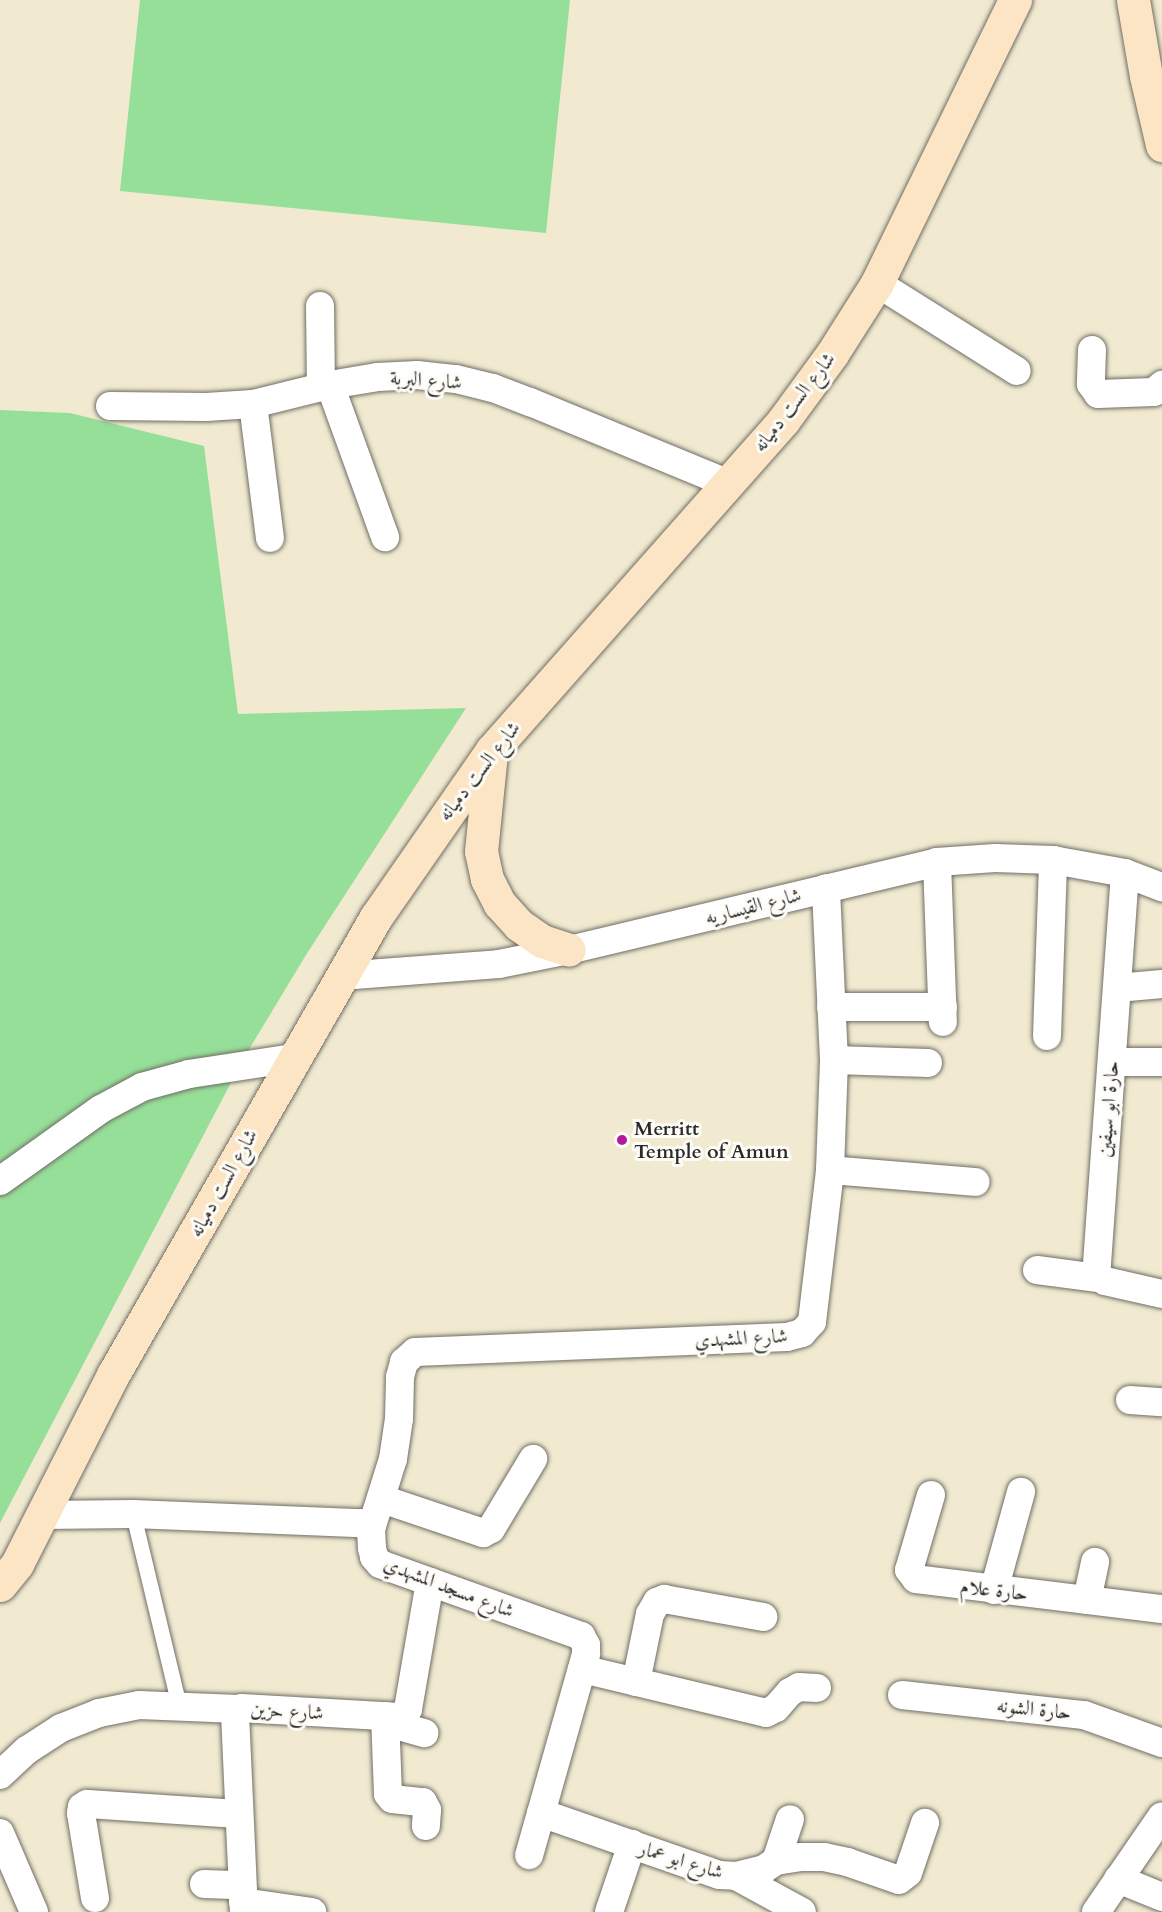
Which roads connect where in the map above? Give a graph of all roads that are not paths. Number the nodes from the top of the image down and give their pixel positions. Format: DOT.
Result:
graph roads {
  1 [pos="1015,0"];
  2 [pos="1133,0"];
  3 [pos="1154,77"];
  4 [pos="1161,132"];
  5 [pos="877,283"];
  6 [pos="320,306"];
  7 [pos="1092,350"];
  8 [pos="1017,371"];
  9 [pos="1162,385"];
  10 [pos="326,386"];
  11 [pos="253,404"];
  12 [pos="110,406"];
  13 [pos="727,483"];
  14 [pos="385,537"];
  15 [pos="270,538"];
  16 [pos="492,750"];
  17 [pos="1053,860"];
  18 [pos="937,862"];
  19 [pos="1125,873"];
  20 [pos="1162,887"];
  21 [pos="826,888"];
  22 [pos="569,950"];
  23 [pos="341,976"];
  24 [pos="1162,984"];
  25 [pos="1117,988"];
  26 [pos="831,1007"];
  27 [pos="1047,1036"];
  28 [pos="294,1058"];
  29 [pos="834,1060"];
  30 [pos="1112,1062"];
  31 [pos="1162,1062"];
  32 [pos="928,1063"];
  33 [pos="830,1170"];
  34 [pos="0,1181"];
  35 [pos="976,1182"];
  36 [pos="1037,1270"];
  37 [pos="1098,1278"];
  38 [pos="1162,1294"];
  39 [pos="1130,1400"];
  40 [pos="1162,1402"];
  41 [pos="533,1460"];
  42 [pos="1021,1492"];
  43 [pos="931,1495"];
  44 [pos="382,1499"];
  45 [pos="133,1514"];
  46 [pos="42,1515"];
  47 [pos="371,1529"];
  48 [pos="1095,1562"];
  49 [pos="430,1582"];
  50 [pos="0,1585"];
  51 [pos="994,1590"];
  52 [pos="1087,1600"];
  53 [pos="1162,1609"];
  54 [pos="763,1617"];
  55 [pos="582,1669"];
  56 [pos="636,1682"];
  57 [pos="817,1688"];
  58 [pos="902,1695"];
  59 [pos="179,1705"];
  60 [pos="238,1709"];
  61 [pos="385,1719"];
  62 [pos="424,1732"];
  63 [pos="1162,1743"];
  64 [pos="0,1775"];
  65 [pos="541,1813"];
  66 [pos="239,1814"];
  67 [pos="1162,1816"];
  68 [pos="790,1819"];
  69 [pos="925,1823"];
  70 [pos="426,1826"];
  71 [pos="0,1833"];
  72 [pos="632,1844"];
  73 [pos="529,1855"];
  74 [pos="776,1861"];
  75 [pos="7,1868"];
  76 [pos="736,1876"];
  77 [pos="1118,1879"];
  78 [pos="204,1884"];
  79 [pos="1162,1897"];
  80 [pos="95,1898"];
  81 [pos="243,1900"];
  82 [pos="34,1912"];
  83 [pos="312,1912"];
  84 [pos="609,1912"];
  85 [pos="802,1912"];
  86 [pos="1096,1912"];
  1 -- 5 [label="street, شارع الست دميانه"];
  2 -- 3 [label="street"];
  3 -- 4 [label="street"];
  5 -- 8 [label="street"];
  5 -- 13 [label="street, شارع الست دميانه"];
  6 -- 10 [label="street"];
  7 -- 9 [label="street"];
  10 -- 11 [label="street, شارع البربة"];
  10 -- 13 [label="street, شارع البربة"];
  10 -- 14 [label="street"];
  11 -- 12 [label="street, شارع البربة"];
  11 -- 15 [label="street"];
  13 -- 16 [label="street, شارع الست دميانه"];
  16 -- 22 [label="street"];
  16 -- 23 [label="street, شارع الست دميانه"];
  17 -- 18 [label="street, شارع القيساريه"];
  17 -- 19 [label="street, شارع القيساريه"];
  17 -- 27 [label="street"];
  18 -- 21 [label="street, شارع القيساريه"];
  18 -- 26 [label="street"];
  19 -- 20 [label="street, شارع القيساريه"];
  19 -- 25 [label="street, حارة ابو سيفين"];
  21 -- 22 [label="street, شارع القيساريه"];
  21 -- 26 [label="street, شارع المشهدي"];
  22 -- 23 [label="street, شارع القيساريه"];
  23 -- 28 [label="street, شارع الست دميانه"];
  24 -- 25 [label="street"];
  25 -- 30 [label="street, حارة ابو سيفين"];
  26 -- 29 [label="street, شارع المشهدي"];
  28 -- 34 [label="street"];
  28 -- 46 [label="street, شارع الست دميانه"];
  29 -- 32 [label="street"];
  29 -- 33 [label="street, شارع المشهدي"];
  30 -- 31 [label="street"];
  30 -- 37 [label="street, حارة ابو سيفين"];
  33 -- 35 [label="street"];
  33 -- 44 [label="street, شارع المشهدي"];
  36 -- 37 [label="street"];
  37 -- 38 [label="street"];
  39 -- 40 [label="street"];
  41 -- 44 [label="street"];
  42 -- 51 [label="street"];
  43 -- 51 [label="street, حارة علام"];
  44 -- 47 [label="street, شارع المشهدي"];
  45 -- 46 [label="street, شارع مسجد المشهدي"];
  45 -- 47 [label="street, شارع مسجد المشهدي"];
  45 -- 59 [label="lane"];
  46 -- 50 [label="street, شارع الست دميانه"];
  47 -- 49 [label="street, شارع مسجد المشهدي"];
  48 -- 52 [label="street"];
  49 -- 55 [label="street, شارع مسجد المشهدي"];
  49 -- 61 [label="street, شارع حزين"];
  51 -- 52 [label="street, حارة علام"];
  52 -- 53 [label="street, حارة علام"];
  54 -- 56 [label="street"];
  55 -- 56 [label="street"];
  55 -- 65 [label="street, شارع مسجد المشهدي"];
  56 -- 57 [label="street"];
  58 -- 63 [label="street, حارة الشونه"];
  59 -- 60 [label="street"];
  59 -- 64 [label="street"];
  60 -- 61 [label="street, شارع حزين"];
  60 -- 66 [label="street, شارع حزين"];
  61 -- 62 [label="street"];
  61 -- 70 [label="street"];
  65 -- 72 [label="street, شارع ابو عمار"];
  65 -- 73 [label="street, شارع مسجد المشهدي"];
  66 -- 80 [label="street"];
  66 -- 81 [label="street, شارع حزين"];
  67 -- 77 [label="street"];
  68 -- 74 [label="street"];
  69 -- 74 [label="street, شارع ابو عمار"];
  71 -- 75 [label="street"];
  72 -- 76 [label="street, شارع ابو عمار"];
  72 -- 84 [label="street"];
  74 -- 76 [label="street, شارع ابو عمار"];
  75 -- 82 [label="street"];
  76 -- 85 [label="street"];
  77 -- 79 [label="street"];
  77 -- 86 [label="street"];
  78 -- 81 [label="street"];
  81 -- 83 [label="street"];
}
